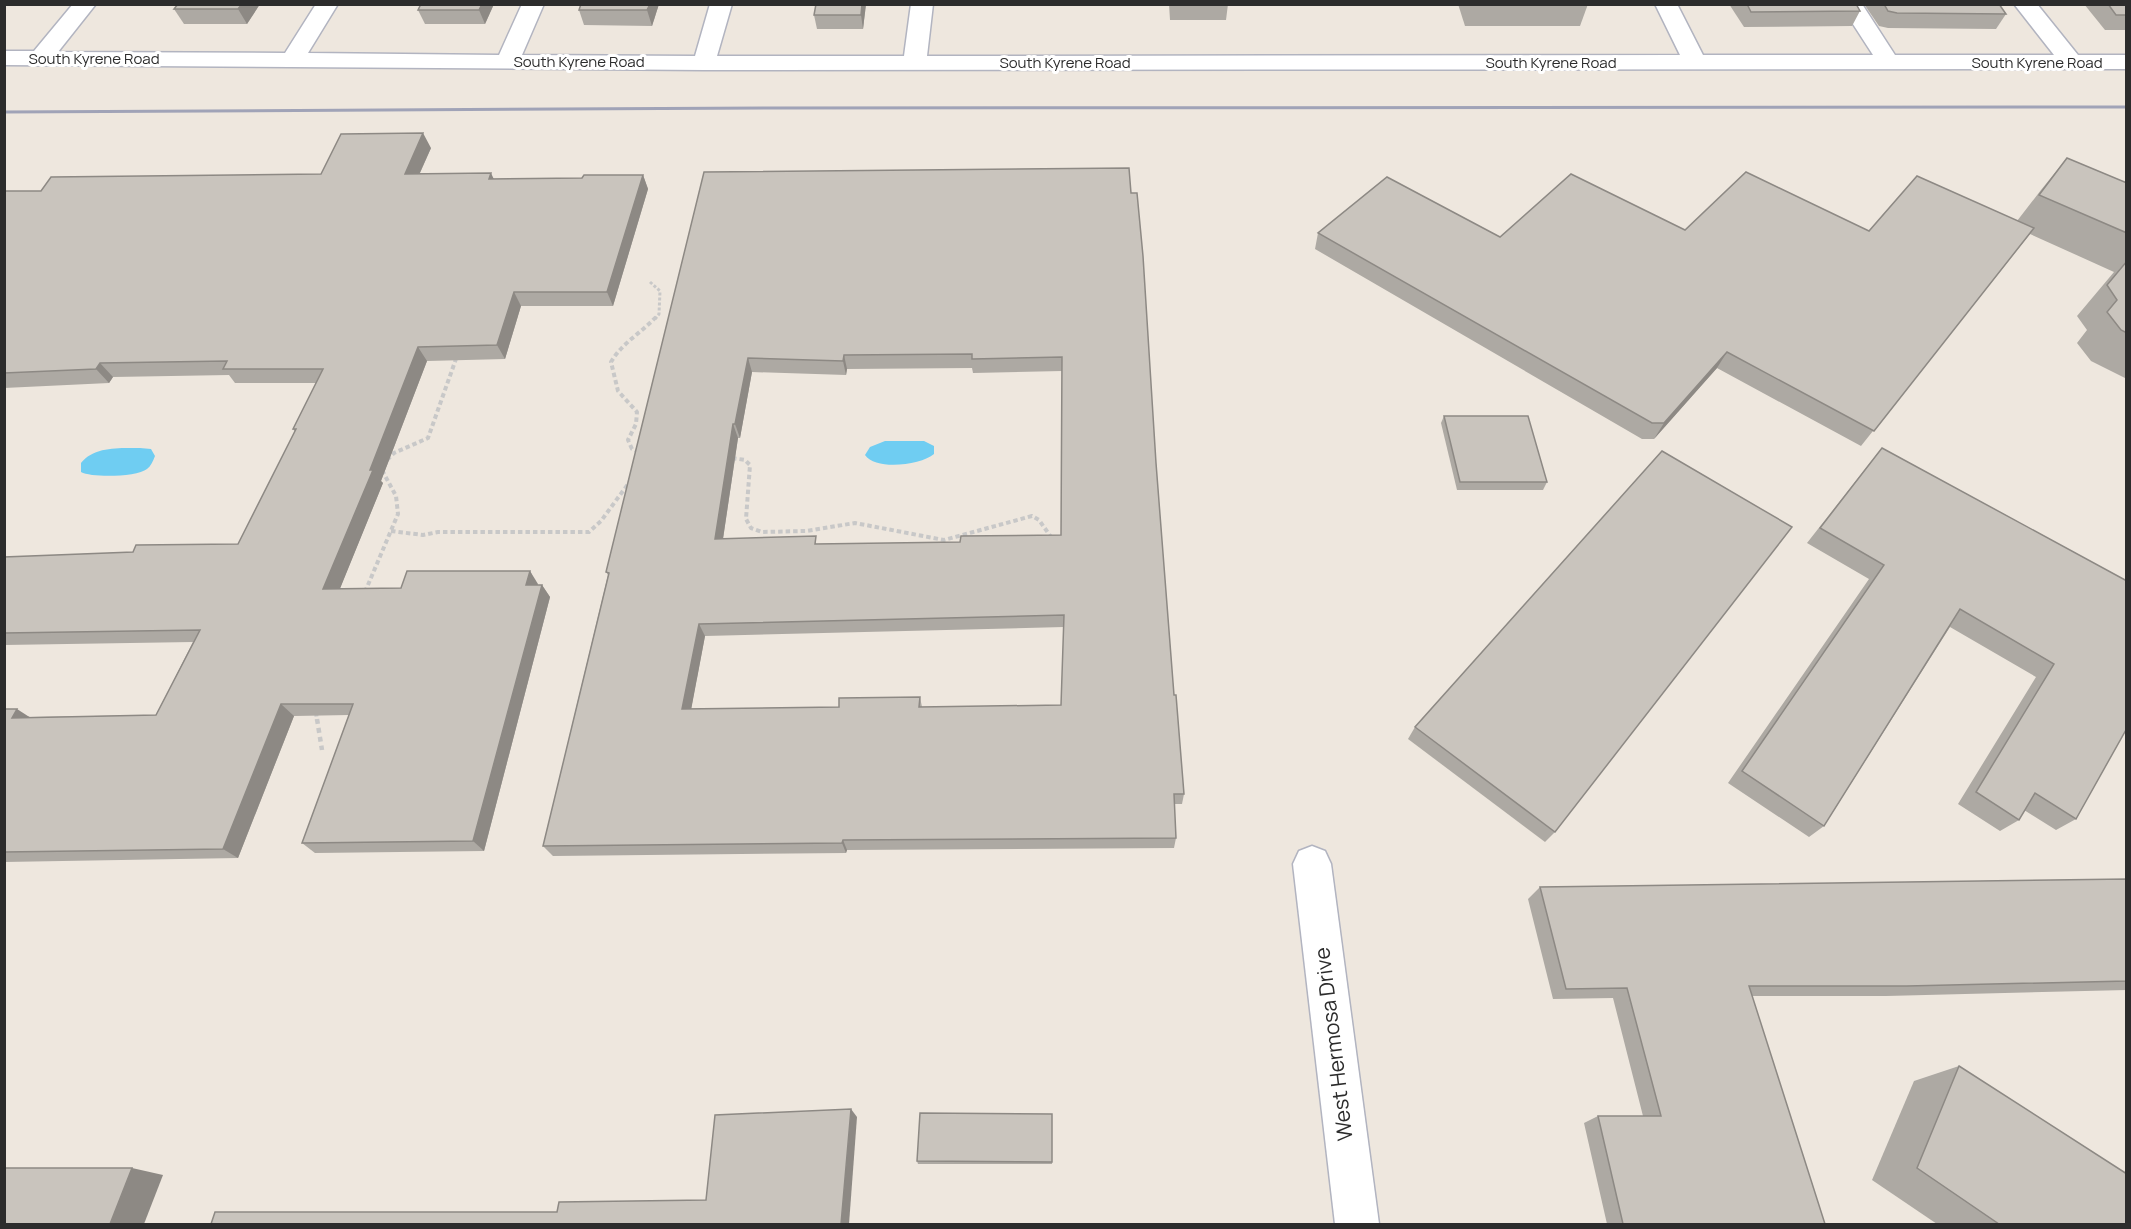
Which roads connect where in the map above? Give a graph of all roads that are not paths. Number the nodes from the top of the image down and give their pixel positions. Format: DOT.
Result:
graph roads {
  1 [pos="85,4"];
  2 [pos="327,4"];
  3 [pos="533,4"];
  4 [pos="721,4"];
  5 [pos="922,4"];
  6 [pos="1666,4"];
  7 [pos="1851,4"];
  8 [pos="2025,4"];
  9 [pos="22,58"];
  10 [pos="292,60"];
  11 [pos="507,62"];
  12 [pos="2127,62"];
  13 [pos="704,63"];
  14 [pos="915,63"];
  15 [pos="1695,63"];
  16 [pos="1889,63"];
  17 [pos="2072,63"];
  18 [pos="1312,864"];
  19 [pos="1357,1224"];
  1 -- 9 [label="street"];
  2 -- 10 [label="street"];
  3 -- 11 [label="street"];
  4 -- 13 [label="street"];
  5 -- 14 [label="street"];
  6 -- 15 [label="street"];
  7 -- 16 [label="street"];
  8 -- 17 [label="street"];
  9 -- 10 [label="street, South Kyrene Road"];
  10 -- 11 [label="street, South Kyrene Road"];
  11 -- 13 [label="street, South Kyrene Road"];
  12 -- 17 [label="street, South Kyrene Road"];
  13 -- 14 [label="street, South Kyrene Road"];
  14 -- 15 [label="street, South Kyrene Road"];
  15 -- 16 [label="street, South Kyrene Road"];
  16 -- 17 [label="street, South Kyrene Road"];
  18 -- 19 [label="street, West Hermosa Drive"];
}
